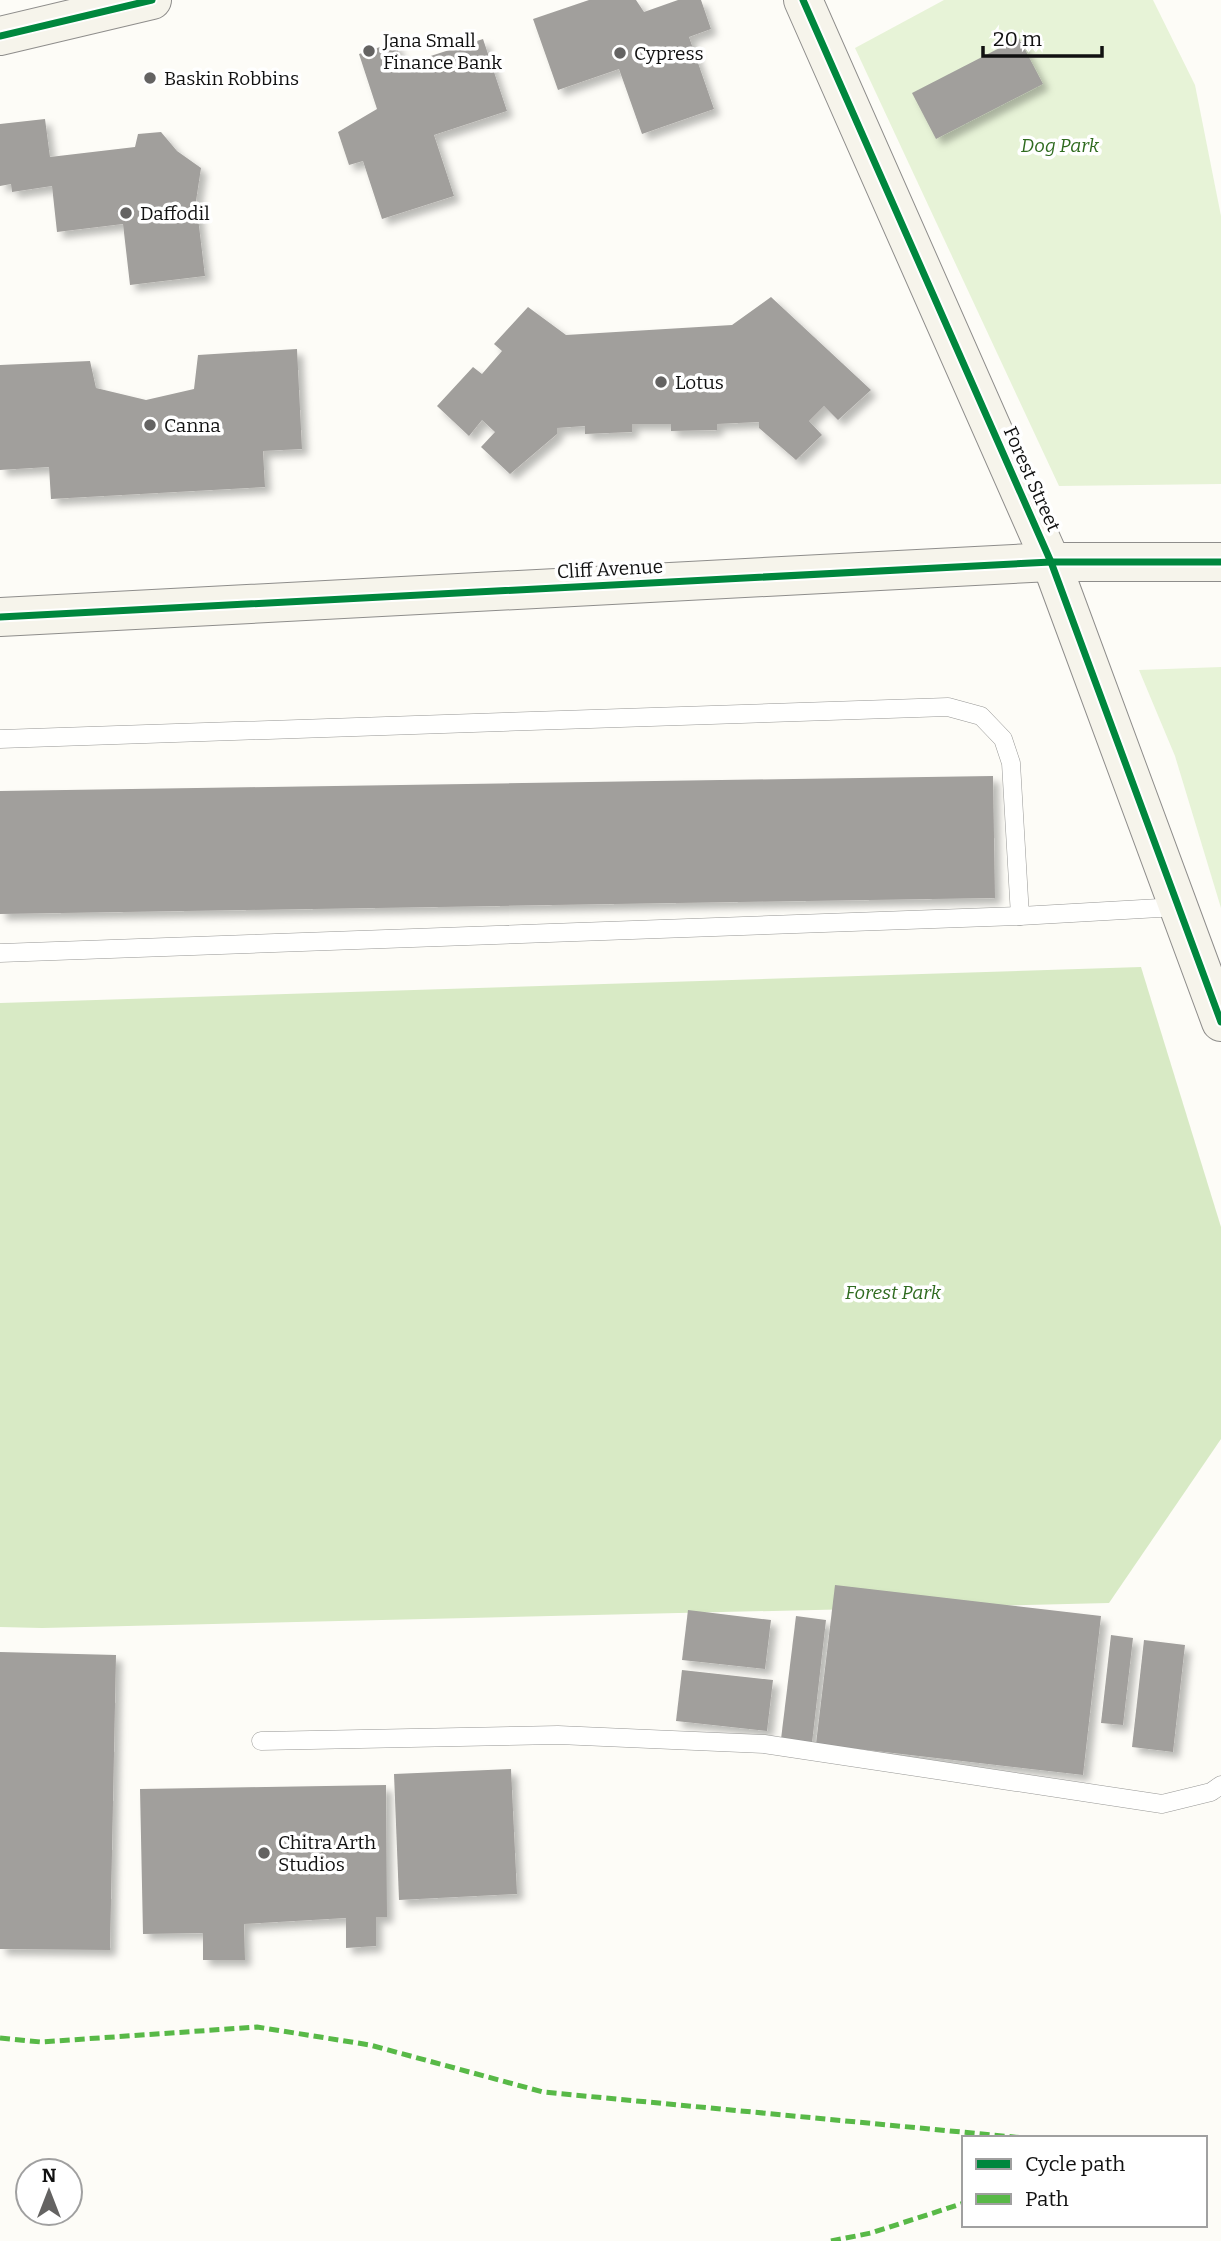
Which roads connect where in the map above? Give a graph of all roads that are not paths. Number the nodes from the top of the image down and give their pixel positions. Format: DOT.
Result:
graph roads {
  1 [pos="152,0"];
  2 [pos="803,0"];
  3 [pos="0,36"];
  4 [pos="1051,562"];
  5 [pos="1221,562"];
  6 [pos="0,617"];
  7 [pos="0,739"];
  8 [pos="1177,906"];
  9 [pos="1020,916"];
  10 [pos="0,953"];
  11 [pos="1221,1021"];
  12 [pos="261,1741"];
  13 [pos="1221,1785"];
  1 -- 3 [label="street"];
  2 -- 4 [label="street, Forest Street"];
  4 -- 5 [label="street, Cliff Avenue"];
  4 -- 6 [label="street, Cliff Avenue"];
  4 -- 8 [label="street, Forest Street"];
  7 -- 9 [label="lane"];
  8 -- 9 [label="lane"];
  8 -- 11 [label="street, Forest Street"];
  9 -- 10 [label="lane"];
  12 -- 13 [label="lane"];
}
